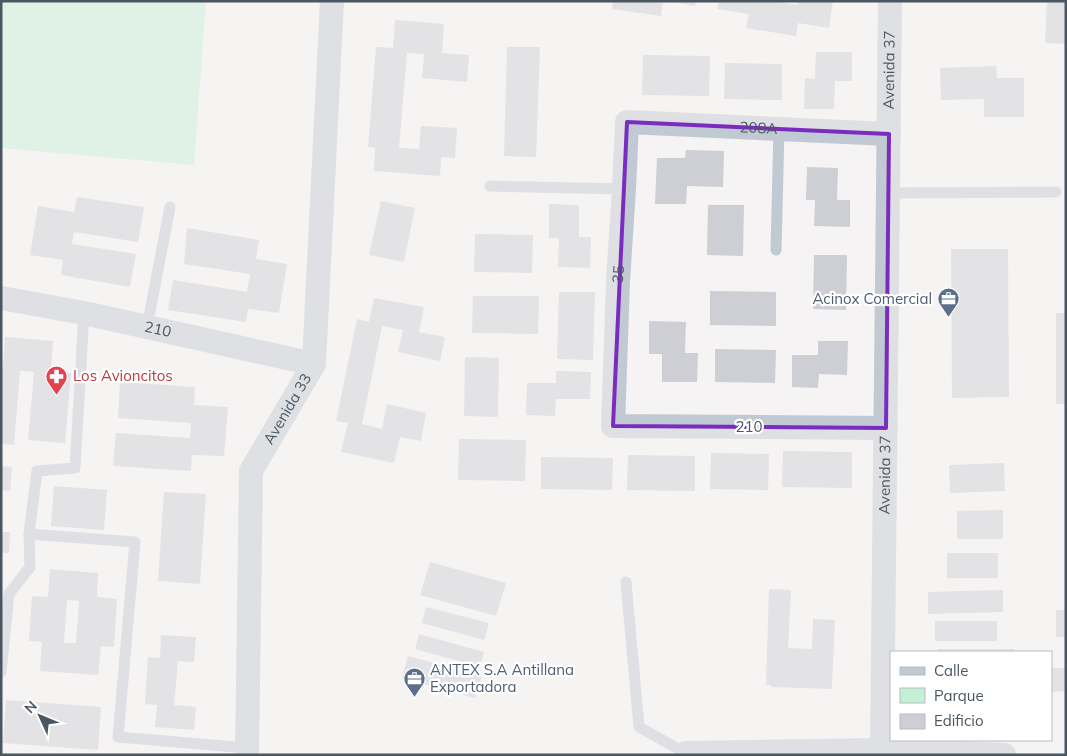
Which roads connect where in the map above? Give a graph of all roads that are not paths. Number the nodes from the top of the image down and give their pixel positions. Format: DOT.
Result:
graph roads {
  1 [pos="332,1"];
  2 [pos="890,1"];
  3 [pos="627,122"];
  4 [pos="779,129"];
  5 [pos="889,134"];
  6 [pos="490,186"];
  7 [pos="624,189"];
  8 [pos="1056,192"];
  9 [pos="888,193"];
  10 [pos="170,207"];
  11 [pos="776,250"];
  12 [pos="1,298"];
  13 [pos="84,313"];
  14 [pos="147,327"];
  15 [pos="314,364"];
  16 [pos="613,426"];
  17 [pos="886,428"];
  18 [pos="30,534"];
  19 [pos="626,582"];
  20 [pos="1,672"];
  21 [pos="882,750"];
  22 [pos="247,751"];
  23 [pos="686,754"];
  24 [pos="1004,755"];
  1 -- 15 [label="street, Avenida 33"];
  2 -- 5 [label="street, Avenida 37"];
  3 -- 4 [label="street, 208A"];
  3 -- 7 [label="street, 35"];
  4 -- 5 [label="street, 208A"];
  4 -- 11 [label="lane"];
  5 -- 9 [label="street, Avenida 37"];
  6 -- 7 [label="lane"];
  7 -- 16 [label="street, 35"];
  8 -- 9 [label="lane"];
  9 -- 17 [label="street, Avenida 37"];
  10 -- 14 [label="lane"];
  12 -- 13 [label="street, 210"];
  13 -- 14 [label="street, 210"];
  13 -- 18 [label="lane"];
  14 -- 15 [label="street, 210"];
  15 -- 22 [label="street, Avenida 33"];
  16 -- 17 [label="street, 210"];
  17 -- 21 [label="street, Avenida 37"];
  18 -- 20 [label="lane"];
  18 -- 22 [label="lane"];
  19 -- 23 [label="lane"];
  21 -- 23 [label="street"];
  21 -- 24 [label="street"];
}
